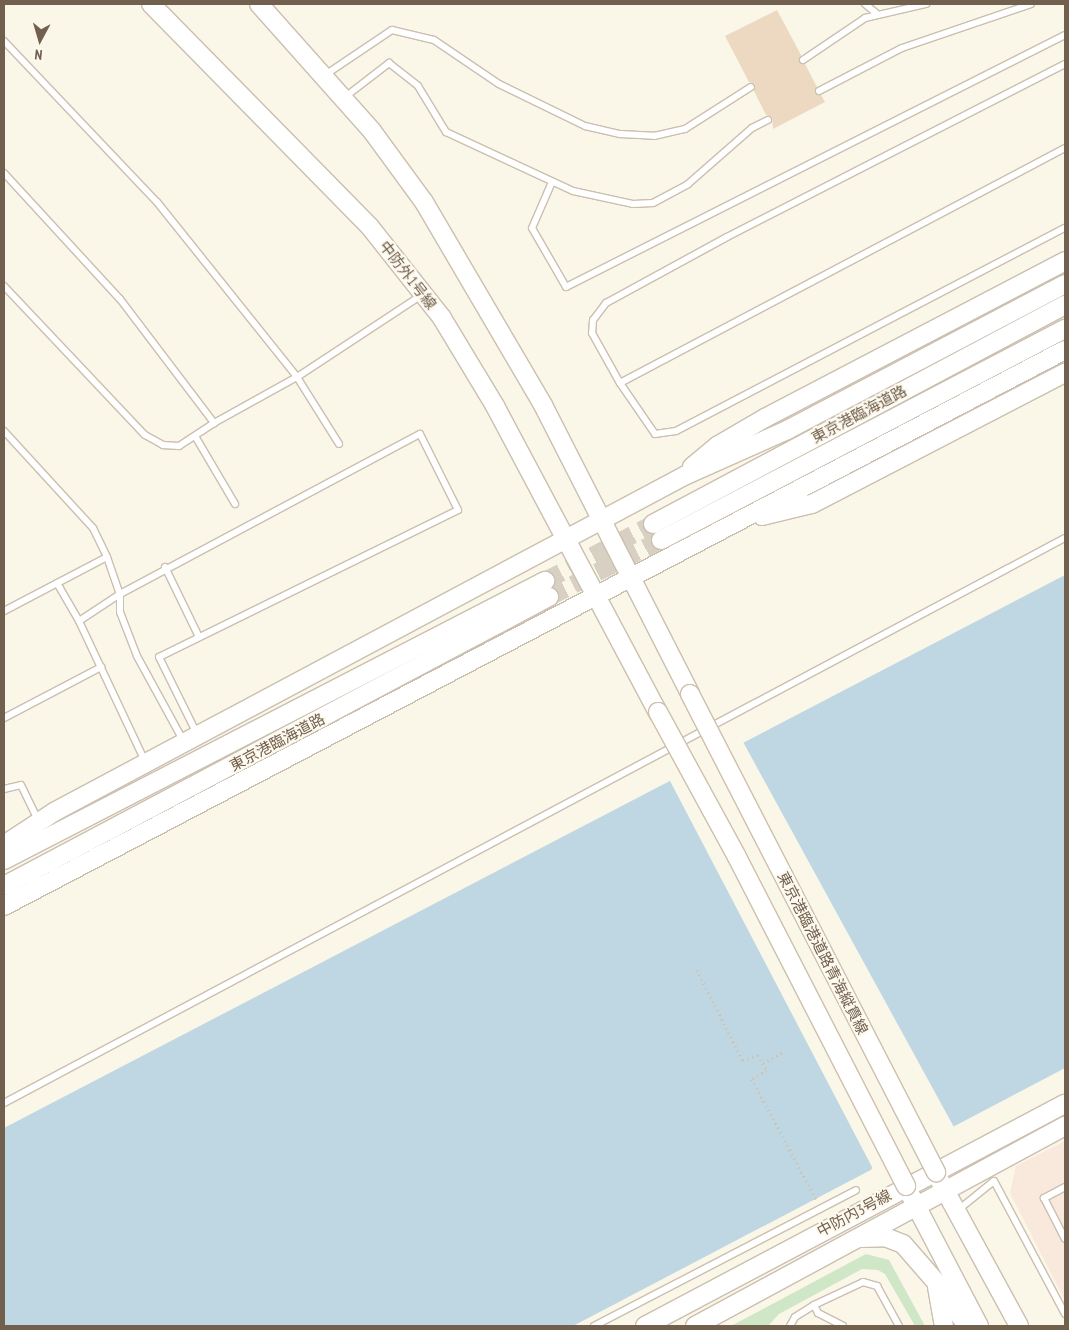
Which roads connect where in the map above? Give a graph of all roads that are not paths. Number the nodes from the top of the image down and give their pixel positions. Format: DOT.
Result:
graph roads {
  1 [pos="151,4"];
  2 [pos="259,4"];
  3 [pos="865,4"];
  4 [pos="926,4"];
  5 [pos="1031,4"];
  6 [pos="876,13"];
  7 [pos="1065,35"];
  8 [pos="4,41"];
  9 [pos="803,60"];
  10 [pos="1065,64"];
  11 [pos="324,76"];
  12 [pos="751,87"];
  13 [pos="819,91"];
  14 [pos="344,98"];
  15 [pos="768,120"];
  16 [pos="1065,148"];
  17 [pos="4,173"];
  18 [pos="552,182"];
  19 [pos="1065,228"];
  20 [pos="1065,261"];
  21 [pos="1065,284"];
  22 [pos="4,286"];
  23 [pos="424,294"];
  24 [pos="1065,305"];
  25 [pos="1065,328"];
  26 [pos="1065,350"];
  27 [pos="1065,373"];
  28 [pos="297,377"];
  29 [pos="620,383"];
  30 [pos="214,423"];
  31 [pos="4,431"];
  32 [pos="195,436"];
  33 [pos="339,444"];
  34 [pos="686,475"];
  35 [pos="235,504"];
  36 [pos="601,520"];
  37 [pos="735,523"];
  38 [pos="652,524"];
  39 [pos="1065,538"];
  40 [pos="567,539"];
  41 [pos="660,540"];
  42 [pos="107,557"];
  43 [pos="164,568"];
  44 [pos="630,579"];
  45 [pos="57,583"];
  46 [pos="120,594"];
  47 [pos="597,596"];
  48 [pos="4,611"];
  49 [pos="79,621"];
  50 [pos="199,637"];
  51 [pos="102,667"];
  52 [pos="4,718"];
  53 [pos="192,741"];
  54 [pos="146,764"];
  55 [pos="4,789"];
  56 [pos="40,824"];
  57 [pos="4,845"];
  58 [pos="4,860"];
  59 [pos="4,886"];
  60 [pos="4,906"];
  61 [pos="4,1103"];
  62 [pos="1065,1104"];
  63 [pos="1065,1126"];
  64 [pos="936,1172"];
  65 [pos="906,1186"];
  66 [pos="1065,1188"];
  67 [pos="856,1190"];
  68 [pos="945,1190"];
  69 [pos="916,1205"];
  70 [pos="957,1211"];
  71 [pos="858,1239"];
  72 [pos="1065,1239"];
  73 [pos="936,1282"];
  74 [pos="814,1305"];
  75 [pos="1065,1314"];
  76 [pos="594,1326"];
  77 [pos="645,1326"];
  78 [pos="695,1326"];
  79 [pos="790,1326"];
  80 [pos="843,1326"];
  81 [pos="899,1326"];
  82 [pos="944,1326"];
  83 [pos="967,1326"];
  84 [pos="979,1326"];
  85 [pos="1019,1326"];
  1 -- 23 [label="street, 中防外1号線"];
  2 -- 11 [label="street"];
  3 -- 6 [label="lane"];
  4 -- 6 [label="lane"];
  5 -- 13 [label="lane"];
  6 -- 9 [label="lane"];
  7 -- 18 [label="lane"];
  8 -- 28 [label="lane"];
  10 -- 29 [label="lane"];
  11 -- 12 [label="lane"];
  11 -- 14 [label="street"];
  14 -- 18 [label="lane"];
  14 -- 36 [label="street"];
  15 -- 18 [label="lane"];
  16 -- 29 [label="lane"];
  17 -- 30 [label="lane"];
  19 -- 29 [label="lane"];
  20 -- 34 [label="street"];
  21 -- 34 [label="street"];
  22 -- 32 [label="lane"];
  23 -- 28 [label="lane"];
  23 -- 40 [label="street, 中防外1号線"];
  24 -- 38 [label="street, 東京港臨海道路"];
  25 -- 41 [label="street, 東京港臨海道路"];
  26 -- 37 [label="street"];
  27 -- 37 [label="street"];
  28 -- 30 [label="lane"];
  28 -- 33 [label="lane"];
  30 -- 32 [label="lane"];
  31 -- 42 [label="lane"];
  32 -- 35 [label="lane"];
  34 -- 36 [label="street"];
  36 -- 40 [label="street"];
  36 -- 44 [label="street"];
  37 -- 44 [label="street"];
  39 -- 61 [label="lane"];
  40 -- 47 [label="street, 中防外1号線"];
  40 -- 53 [label="street"];
  42 -- 45 [label="lane"];
  42 -- 46 [label="lane"];
  43 -- 46 [label="lane"];
  43 -- 50 [label="lane"];
  43 -- 50 [label="lane"];
  44 -- 47 [label="street"];
  44 -- 64 [label="street, 東京港臨港道路青海縦貫線, bridge"];
  45 -- 48 [label="lane"];
  45 -- 49 [label="lane"];
  46 -- 49 [label="lane"];
  46 -- 53 [label="lane"];
  47 -- 60 [label="street"];
  47 -- 65 [label="street, bridge"];
  49 -- 51 [label="lane"];
  50 -- 53 [label="lane"];
  51 -- 52 [label="lane"];
  51 -- 54 [label="lane"];
  53 -- 54 [label="street"];
  54 -- 56 [label="street"];
  55 -- 56 [label="lane"];
  56 -- 57 [label="street"];
  58 -- 59 [label="street, 東京港臨海道路"];
  62 -- 64 [label="street, 中防内3号線"];
  63 -- 68 [label="street, 中防内3号線"];
  64 -- 65 [label="street, 中防内3号線"];
  64 -- 68 [label="street, 東京港臨港道路青海縦貫線"];
  65 -- 69 [label="street"];
  65 -- 77 [label="street, 中防内3号線"];
  66 -- 72 [label="lane"];
  67 -- 76 [label="lane"];
  68 -- 69 [label="street, 中防内3号線"];
  68 -- 70 [label="street, 東京港臨港道路青海縦貫線"];
  69 -- 71 [label="street, 中防内3号線"];
  69 -- 84 [label="street"];
  70 -- 75 [label="lane"];
  70 -- 85 [label="street, 東京港臨港道路青海縦貫線"];
  71 -- 73 [label="street"];
  71 -- 78 [label="street, 中防内3号線"];
  73 -- 82 [label="street"];
  73 -- 83 [label="street"];
  74 -- 79 [label="lane"];
  74 -- 80 [label="lane"];
  74 -- 81 [label="lane"];
}
